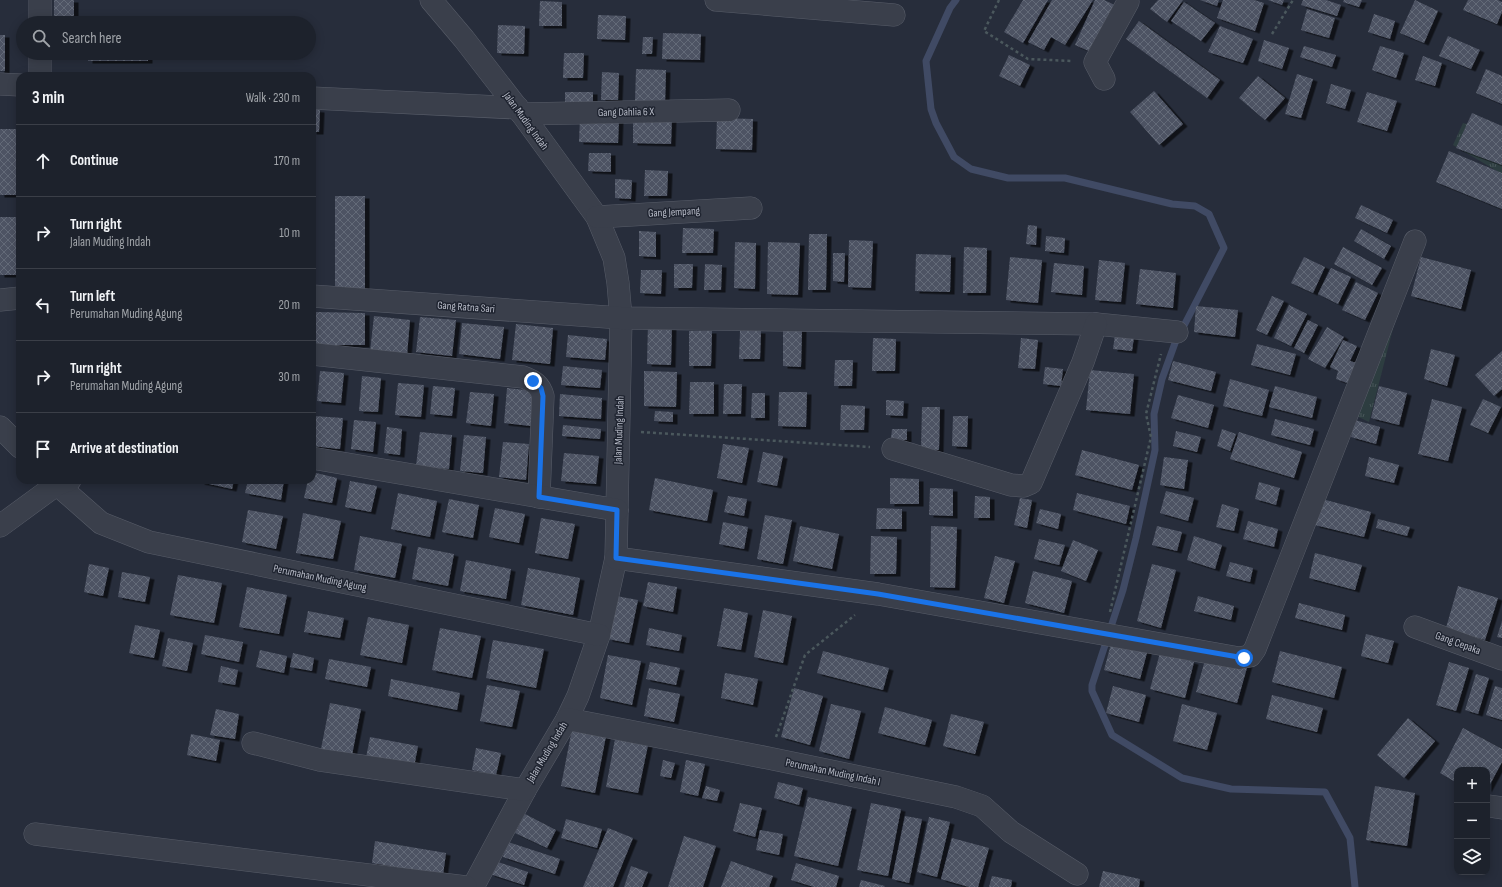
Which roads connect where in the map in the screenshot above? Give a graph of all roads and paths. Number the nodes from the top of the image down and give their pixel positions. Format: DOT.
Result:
graph roads {
  1 [pos="40,0"];
  2 [pos="431,0"];
  3 [pos="716,0"];
  4 [pos="999,0"];
  5 [pos="1292,0"];
  6 [pos="1127,1"];
  7 [pos="894,15"];
  8 [pos="40,16"];
  9 [pos="1272,34"];
  10 [pos="40,60"];
  11 [pos="1099,70"];
  12 [pos="40,72"];
  13 [pos="0,84"];
  14 [pos="16,85"];
  15 [pos="316,98"];
  16 [pos="729,110"];
  17 [pos="520,111"];
  18 [pos="751,208"];
  19 [pos="597,217"];
  20 [pos="1416,241"];
  21 [pos="316,296"];
  22 [pos="16,298"];
  23 [pos="0,300"];
  24 [pos="620,318"];
  25 [pos="1096,324"];
  26 [pos="1172,331"];
  27 [pos="316,354"];
  28 [pos="0,427"];
  29 [pos="619,431"];
  30 [pos="16,443"];
  31 [pos="893,449"];
  32 [pos="316,459"];
  33 [pos="56,484"];
  34 [pos="61,484"];
  35 [pos="539,497"];
  36 [pos="617,510"];
  37 [pos="0,526"];
  38 [pos="616,558"];
  39 [pos="878,594"];
  40 [pos="1415,627"];
  41 [pos="1105,634"];
  42 [pos="599,635"];
  43 [pos="1502,659"];
  44 [pos="567,719"];
  45 [pos="253,744"];
  46 [pos="768,758"];
  47 [pos="524,790"];
  48 [pos="35,834"];
  49 [pos="1078,874"];
  50 [pos="476,886"];
  1 -- 8 [label="street"];
  2 -- 17 [label="street, Jalan Muding Indah"];
  3 -- 7 [label="street"];
  4 -- 11 [label="path"];
  5 -- 9 [label="path"];
  6 -- 11 [label="street"];
  10 -- 12 [label="street"];
  13 -- 14 [label="street"];
  15 -- 17 [label="street, Gang Dahlia 6 X"];
  16 -- 17 [label="street, Gang Dahlia 6 X"];
  17 -- 19 [label="street, Jalan Muding Indah"];
  18 -- 19 [label="street, Gang Jempang"];
  19 -- 24 [label="street, Jalan Muding Indah"];
  20 -- 41 [label="street"];
  21 -- 24 [label="street, Gang Ratna Sari"];
  22 -- 23 [label="street"];
  24 -- 25 [label="street, Gang Ratna Sari"];
  24 -- 29 [label="street, Jalan Muding Indah"];
  25 -- 26 [label="street, Gang Ratna Sari"];
  25 -- 31 [label="street"];
  26 -- 41 [label="path"];
  27 -- 35 [label="street"];
  28 -- 30 [label="street"];
  29 -- 31 [label="path"];
  29 -- 36 [label="street, Jalan Muding Indah"];
  32 -- 35 [label="street"];
  33 -- 37 [label="street, Perumahan Muding Agung"];
  34 -- 42 [label="street, Perumahan Muding Agung"];
  35 -- 36 [label="street"];
  36 -- 38 [label="street, Jalan Muding Indah"];
  38 -- 39 [label="street"];
  38 -- 42 [label="street, Jalan Muding Indah"];
  39 -- 41 [label="street"];
  39 -- 46 [label="path"];
  40 -- 43 [label="street, Gang Cepaka"];
  42 -- 44 [label="street, Jalan Muding Indah"];
  44 -- 46 [label="street, Perumahan Muding Indah I"];
  44 -- 47 [label="street, Jalan Muding Indah"];
  45 -- 47 [label="street"];
  46 -- 49 [label="street, Perumahan Muding Indah I"];
  47 -- 50 [label="street, Jalan Muding Indah"];
  48 -- 50 [label="street"];
}
